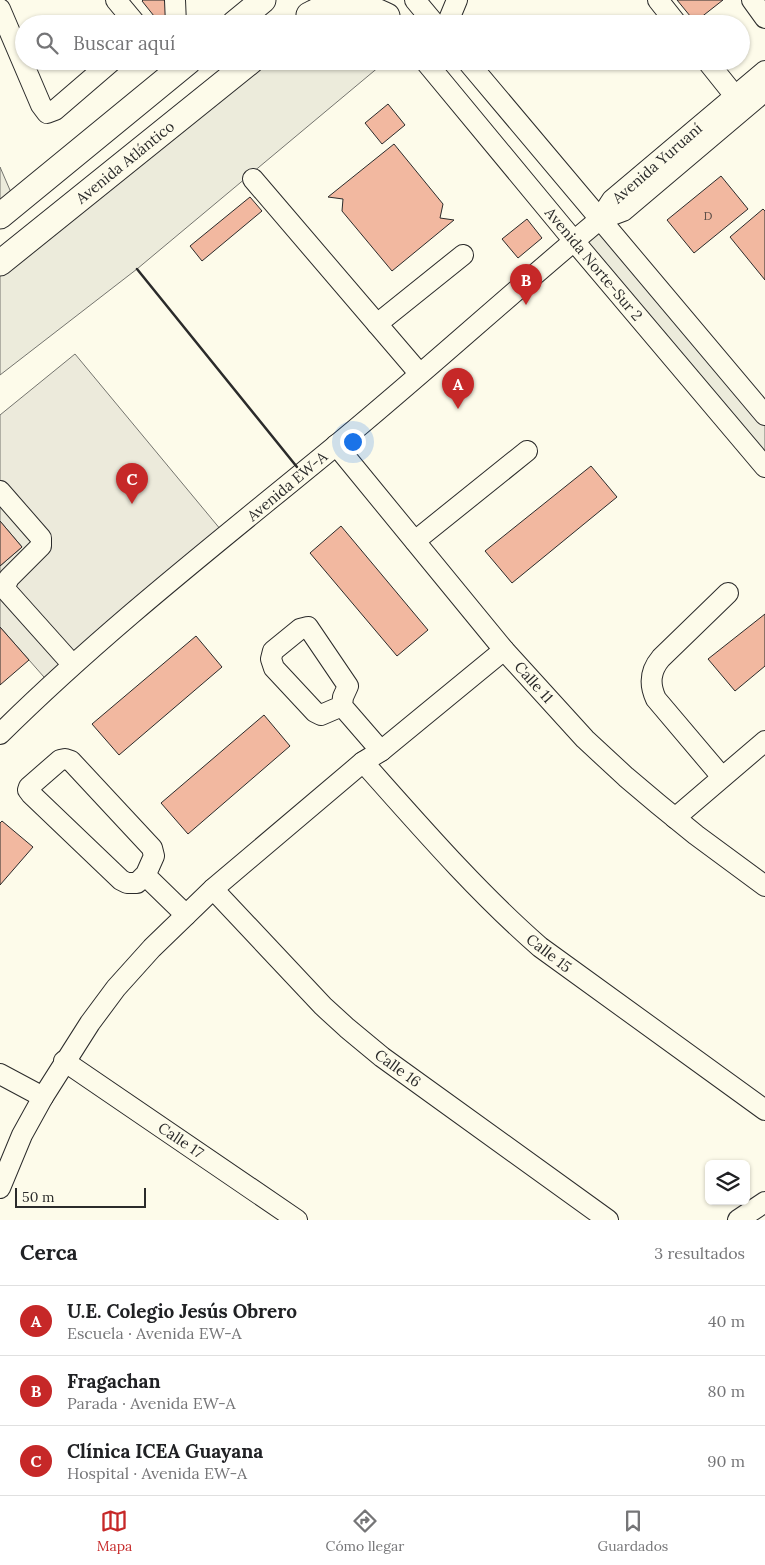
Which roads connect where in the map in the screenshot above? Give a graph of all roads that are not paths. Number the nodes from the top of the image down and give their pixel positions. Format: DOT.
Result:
graph roads {
  1 [pos="116,0"];
  2 [pos="175,0"];
  3 [pos="263,0"];
  4 [pos="415,0"];
  5 [pos="457,0"];
  6 [pos="658,0"];
  7 [pos="752,0"];
  8 [pos="0,9"];
  9 [pos="311,13"];
  10 [pos="384,13"];
  11 [pos="128,15"];
  12 [pos="176,15"];
  13 [pos="245,15"];
  14 [pos="428,15"];
  15 [pos="451,15"];
  16 [pos="670,15"];
  17 [pos="765,18"];
  18 [pos="15,44"];
  19 [pos="26,70"];
  20 [pos="102,70"];
  21 [pos="178,70"];
  22 [pos="240,70"];
  23 [pos="432,70"];
  24 [pos="475,70"];
  25 [pos="714,70"];
  26 [pos="765,71"];
  27 [pos="765,91"];
  28 [pos="735,96"];
  29 [pos="253,179"];
  30 [pos="0,216"];
  31 [pos="600,220"];
  32 [pos="574,241"];
  33 [pos="463,255"];
  34 [pos="0,262"];
  35 [pos="377,324"];
  36 [pos="419,374"];
  37 [pos="765,415"];
  38 [pos="336,445"];
  39 [pos="527,451"];
  40 [pos="765,467"];
  41 [pos="0,491"];
  42 [pos="415,541"];
  43 [pos="728,593"];
  44 [pos="504,650"];
  45 [pos="72,664"];
  46 [pos="342,706"];
  47 [pos="0,734"];
  48 [pos="765,741"];
  49 [pos="381,751"];
  50 [pos="362,762"];
  51 [pos="722,777"];
  52 [pos="675,818"];
  53 [pos="146,874"];
  54 [pos="765,886"];
  55 [pos="213,889"];
  56 [pos="186,915"];
  57 [pos="64,1061"];
  58 [pos="0,1074"];
  59 [pos="42,1097"];
  60 [pos="765,1110"];
  61 [pos="0,1188"];
  62 [pos="765,1202"];
  63 [pos="297,1220"];
  64 [pos="608,1220"];
  65 [pos="738,1220"];
  1 -- 11 [label="street"];
  2 -- 12 [label="street"];
  3 -- 13 [label="main road"];
  4 -- 14 [label="street"];
  5 -- 15 [label="street"];
  6 -- 16 [label="street"];
  7 -- 17 [label="street"];
  8 -- 18 [label="street"];
  9 -- 10 [label="main road"];
  19 -- 20 [label="street"];
  21 -- 30 [label="main road"];
  22 -- 34 [label="main road, Avenida Atlántico"];
  23 -- 32 [label="street, Avenida Norte-Sur 2"];
  24 -- 31 [label="street"];
  25 -- 28 [label="street"];
  26 -- 28 [label="street, Avenida Yuruaní"];
  27 -- 31 [label="street, Avenida Yuruaní"];
  28 -- 31 [label="street, Avenida Yuruaní"];
  29 -- 35 [label="street"];
  31 -- 32 [label="street, Avenida EW-A"];
  31 -- 37 [label="street"];
  32 -- 36 [label="street, Avenida EW-A"];
  32 -- 40 [label="street, Avenida Norte-Sur 2"];
  33 -- 35 [label="street"];
  35 -- 36 [label="street"];
  36 -- 38 [label="street, Avenida EW-A"];
  38 -- 42 [label="street, Calle 11"];
  38 -- 45 [label="street, Avenida EW-A"];
  39 -- 42 [label="street"];
  41 -- 45 [label="street"];
  42 -- 44 [label="street, Calle 11"];
  43 -- 51 [label="street"];
  44 -- 49 [label="street"];
  44 -- 52 [label="street, Calle 11"];
  45 -- 47 [label="street, Avenida EW-A"];
  46 -- 49 [label="street"];
  48 -- 51 [label="street"];
  49 -- 50 [label="street"];
  50 -- 55 [label="street"];
  50 -- 60 [label="street, Calle 15"];
  51 -- 52 [label="street"];
  52 -- 54 [label="street, Calle 11"];
  53 -- 53 [label="street"];
  53 -- 56 [label="street"];
  55 -- 56 [label="street"];
  55 -- 64 [label="street, Calle 16"];
  56 -- 57 [label="street"];
  57 -- 59 [label="street"];
  57 -- 63 [label="street, Calle 17"];
  58 -- 59 [label="street"];
  59 -- 61 [label="street"];
  62 -- 65 [label="street"];
}
